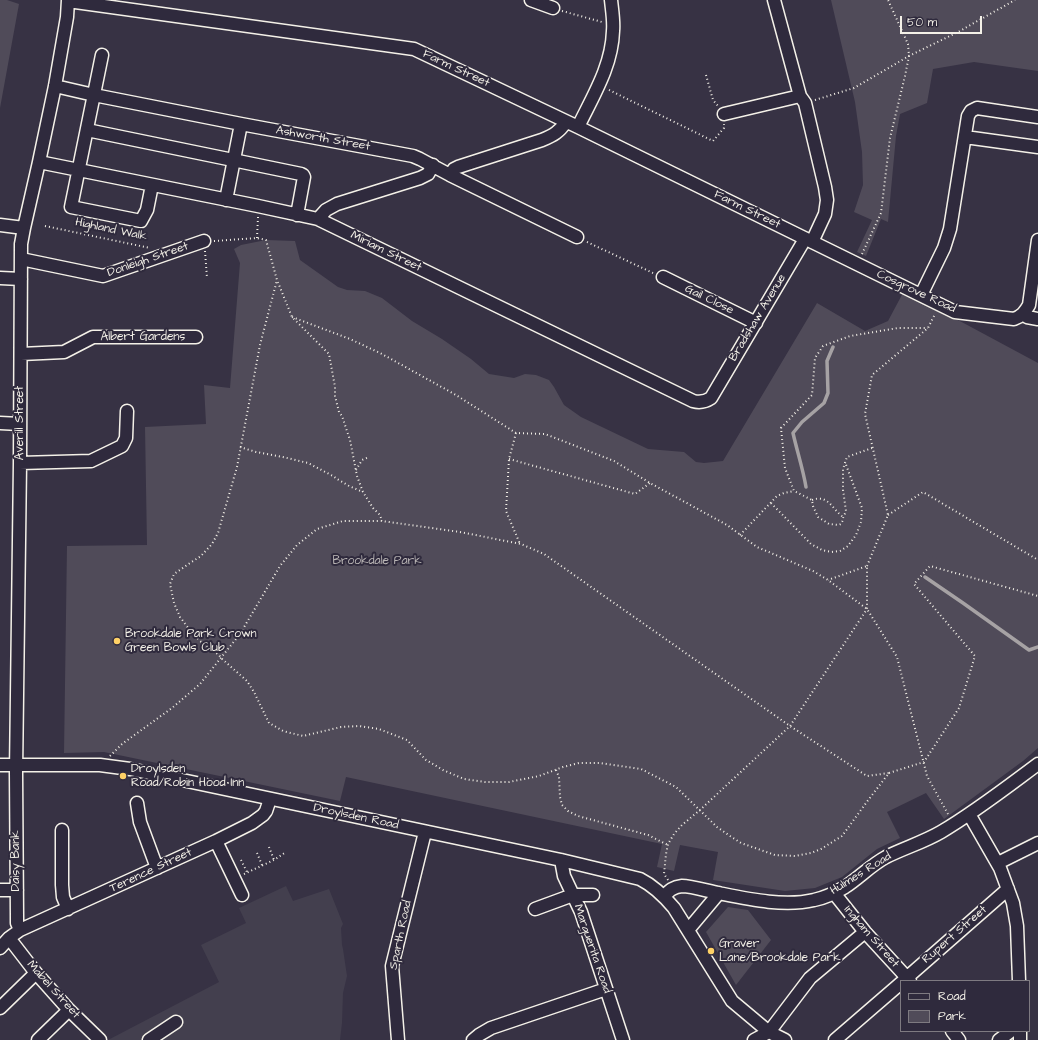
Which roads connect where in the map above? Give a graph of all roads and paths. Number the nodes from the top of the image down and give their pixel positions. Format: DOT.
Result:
graph roads {
  1 [pos="531,0"];
  2 [pos="612,0"];
  3 [pos="774,0"];
  4 [pos="888,0"];
  5 [pos="1015,0"];
  6 [pos="68,1"];
  7 [pos="554,8"];
  8 [pos="613,24"];
  9 [pos="102,55"];
  10 [pos="909,56"];
  11 [pos="706,75"];
  12 [pos="599,85"];
  13 [pos="54,86"];
  14 [pos="94,95"];
  15 [pos="803,100"];
  16 [pos="724,114"];
  17 [pos="1038,117"];
  18 [pos="566,122"];
  19 [pos="241,124"];
  20 [pos="578,127"];
  21 [pos="87,130"];
  22 [pos="965,137"];
  23 [pos="1038,147"];
  24 [pos="234,160"];
  25 [pos="40,162"];
  26 [pos="433,165"];
  27 [pos="78,170"];
  28 [pos="450,175"];
  29 [pos="152,185"];
  30 [pos="226,200"];
  31 [pos="258,206"];
  32 [pos="297,214"];
  33 [pos="318,219"];
  34 [pos="0,224"];
  35 [pos="45,226"];
  36 [pos="24,228"];
  37 [pos="577,237"];
  38 [pos="257,238"];
  39 [pos="1038,240"];
  40 [pos="204,241"];
  41 [pos="808,241"];
  42 [pos="150,248"];
  43 [pos="21,259"];
  44 [pos="858,264"];
  45 [pos="663,277"];
  46 [pos="0,278"];
  47 [pos="207,278"];
  48 [pos="21,279"];
  49 [pos="277,280"];
  50 [pos="921,295"];
  51 [pos="940,305"];
  52 [pos="1024,314"];
  53 [pos="292,317"];
  54 [pos="1038,319"];
  55 [pos="756,323"];
  56 [pos="928,328"];
  57 [pos="196,337"];
  58 [pos="21,354"];
  59 [pos="711,398"];
  60 [pos="127,411"];
  61 [pos="0,423"];
  62 [pos="20,424"];
  63 [pos="516,433"];
  64 [pos="240,447"];
  65 [pos="872,448"];
  66 [pos="368,457"];
  67 [pos="509,459"];
  68 [pos="845,462"];
  69 [pos="20,463"];
  70 [pos="355,471"];
  71 [pos="650,483"];
  72 [pos="794,491"];
  73 [pos="363,492"];
  74 [pos="812,500"];
  75 [pos="771,503"];
  76 [pos="888,515"];
  77 [pos="843,518"];
  78 [pos="382,521"];
  79 [pos="740,535"];
  80 [pos="521,544"];
  81 [pos="1038,560"];
  82 [pos="868,566"];
  83 [pos="828,580"];
  84 [pos="1038,596"];
  85 [pos="867,609"];
  86 [pos="221,658"];
  87 [pos="790,726"];
  88 [pos="924,762"];
  89 [pos="1038,764"];
  90 [pos="0,765"];
  91 [pos="16,765"];
  92 [pos="100,765"];
  93 [pos="556,770"];
  94 [pos="889,773"];
  95 [pos="270,799"];
  96 [pos="137,803"];
  97 [pos="700,810"];
  98 [pos="970,814"];
  99 [pos="955,824"];
  100 [pos="62,830"];
  101 [pos="425,832"];
  102 [pos="216,841"];
  103 [pos="1038,843"];
  104 [pos="668,845"];
  105 [pos="269,847"];
  106 [pos="286,852"];
  107 [pos="257,853"];
  108 [pos="241,860"];
  109 [pos="274,860"];
  110 [pos="561,860"];
  111 [pos="998,864"];
  112 [pos="262,865"];
  113 [pos="157,868"];
  114 [pos="247,872"];
  115 [pos="234,879"];
  116 [pos="1008,889"];
  117 [pos="0,890"];
  118 [pos="16,890"];
  119 [pos="668,892"];
  120 [pos="719,893"];
  121 [pos="834,893"];
  122 [pos="242,895"];
  123 [pos="573,895"];
  124 [pos="593,895"];
  125 [pos="68,909"];
  126 [pos="535,909"];
  127 [pos="20,930"];
  128 [pos="688,930"];
  129 [pos="865,932"];
  130 [pos="9,938"];
  131 [pos="0,948"];
  132 [pos="36,973"];
  133 [pos="905,980"];
  134 [pos="1019,980"];
  135 [pos="900,984"];
  136 [pos="606,989"];
  137 [pos="0,1008"];
  138 [pos="69,1010"];
  139 [pos="176,1022"];
  140 [pos="769,1032"];
  141 [pos="953,1032"];
  142 [pos="1010,1032"];
  143 [pos="38,1040"];
  144 [pos="100,1040"];
  145 [pos="149,1040"];
  146 [pos="398,1040"];
  147 [pos="473,1040"];
  148 [pos="623,1040"];
  149 [pos="754,1040"];
  150 [pos="785,1040"];
  151 [pos="835,1040"];
  152 [pos="959,1040"];
  153 [pos="999,1040"];
  1 -- 7 [label="street"];
  2 -- 8 [label="street"];
  3 -- 15 [label="street, Bradshaw Avenue"];
  4 -- 10 [label="path"];
  5 -- 10 [label="path"];
  6 -- 13 [label="street, Averill Street"];
  6 -- 18 [label="street, Farm Street"];
  7 -- 8 [label="path"];
  8 -- 12 [label="street"];
  9 -- 14 [label="street"];
  10 -- 15 [label="path"];
  10 -- 44 [label="path"];
  11 -- 16 [label="path"];
  12 -- 16 [label="path"];
  12 -- 20 [label="street"];
  13 -- 14 [label="street, Ashworth Street"];
  13 -- 25 [label="street, Averill Street"];
  14 -- 19 [label="street, Ashworth Street"];
  14 -- 21 [label="street"];
  15 -- 16 [label="street"];
  15 -- 41 [label="street, Bradshaw Avenue"];
  17 -- 22 [label="street"];
  18 -- 20 [label="street, Farm Street"];
  18 -- 28 [label="street"];
  19 -- 24 [label="street"];
  19 -- 26 [label="street, Ashworth Street"];
  20 -- 41 [label="street, Farm Street"];
  21 -- 24 [label="street"];
  21 -- 27 [label="street"];
  22 -- 23 [label="street"];
  22 -- 50 [label="street"];
  24 -- 30 [label="street"];
  24 -- 32 [label="street"];
  25 -- 27 [label="street, Miriam Street"];
  25 -- 36 [label="street, Averill Street"];
  26 -- 28 [label="street, Ashworth Street"];
  26 -- 33 [label="street"];
  27 -- 29 [label="street, Miriam Street"];
  27 -- 29 [label="street"];
  28 -- 37 [label="street, Ashworth Street"];
  29 -- 30 [label="street, Miriam Street"];
  30 -- 31 [label="street, Miriam Street"];
  31 -- 32 [label="street, Miriam Street"];
  31 -- 38 [label="path"];
  32 -- 33 [label="street, Miriam Street"];
  33 -- 59 [label="street, Miriam Street"];
  34 -- 36 [label="street"];
  35 -- 42 [label="path, Highland Walk"];
  36 -- 43 [label="street, Averill Street"];
  37 -- 45 [label="path"];
  38 -- 40 [label="path"];
  38 -- 49 [label="path"];
  39 -- 52 [label="street"];
  40 -- 43 [label="street, Donleigh Street"];
  40 -- 47 [label="path"];
  41 -- 44 [label="street, Cosgrove Road"];
  41 -- 55 [label="street, Bradshaw Avenue"];
  43 -- 48 [label="street, Averill Street"];
  44 -- 50 [label="street, Cosgrove Road"];
  45 -- 55 [label="street, Gail Close"];
  46 -- 48 [label="street"];
  48 -- 58 [label="street, Averill Street"];
  49 -- 53 [label="path"];
  49 -- 64 [label="path"];
  50 -- 51 [label="street, Cosgrove Road"];
  51 -- 52 [label="street, Cosgrove Road"];
  51 -- 56 [label="path"];
  52 -- 54 [label="street"];
  53 -- 63 [label="path"];
  53 -- 70 [label="path"];
  55 -- 59 [label="street, Bradshaw Avenue"];
  56 -- 65 [label="path"];
  56 -- 72 [label="path"];
  57 -- 58 [label="street, Albert Gardens"];
  58 -- 62 [label="street, Averill Street"];
  60 -- 69 [label="street"];
  61 -- 62 [label="street"];
  62 -- 69 [label="street, Averill Street"];
  63 -- 67 [label="path"];
  63 -- 71 [label="path"];
  64 -- 73 [label="path"];
  64 -- 86 [label="path"];
  65 -- 68 [label="path"];
  65 -- 76 [label="path"];
  66 -- 70 [label="path"];
  67 -- 71 [label="path"];
  67 -- 80 [label="path"];
  68 -- 75 [label="path"];
  68 -- 77 [label="path"];
  69 -- 91 [label="street, Averill Street"];
  70 -- 73 [label="path"];
  71 -- 79 [label="path"];
  72 -- 74 [label="path"];
  72 -- 75 [label="path"];
  73 -- 78 [label="path"];
  74 -- 77 [label="path"];
  74 -- 77 [label="path"];
  75 -- 79 [label="path"];
  76 -- 81 [label="path"];
  76 -- 82 [label="path"];
  78 -- 80 [label="path"];
  78 -- 86 [label="path"];
  79 -- 83 [label="path"];
  80 -- 87 [label="path"];
  82 -- 83 [label="path"];
  82 -- 85 [label="path"];
  83 -- 85 [label="path"];
  84 -- 88 [label="path"];
  85 -- 87 [label="path"];
  85 -- 88 [label="path"];
  86 -- 92 [label="path"];
  86 -- 93 [label="path"];
  87 -- 94 [label="path"];
  87 -- 97 [label="path"];
  88 -- 94 [label="path"];
  88 -- 99 [label="path"];
  89 -- 98 [label="street, Hulmes Road"];
  90 -- 91 [label="street, Droylsden Road"];
  91 -- 92 [label="street, Droylsden Road"];
  91 -- 118 [label="street, Daisy Bank"];
  92 -- 95 [label="street, Droylsden Road"];
  93 -- 97 [label="path"];
  93 -- 104 [label="path"];
  94 -- 97 [label="path"];
  95 -- 101 [label="street, Droylsden Road"];
  95 -- 102 [label="street, Terence Street"];
  96 -- 113 [label="street"];
  97 -- 104 [label="path"];
  98 -- 99 [label="street, Hulmes Road"];
  98 -- 111 [label="street"];
  99 -- 121 [label="street, Hulmes Road"];
  100 -- 125 [label="street"];
  101 -- 110 [label="street, Droylsden Road"];
  101 -- 146 [label="street, Sparth Road"];
  102 -- 113 [label="street, Terence Street"];
  102 -- 115 [label="street"];
  103 -- 111 [label="street"];
  104 -- 119 [label="path"];
  105 -- 109 [label="path"];
  106 -- 109 [label="path"];
  107 -- 112 [label="path"];
  108 -- 114 [label="path"];
  109 -- 112 [label="path"];
  110 -- 119 [label="street, Droylsden Road"];
  110 -- 123 [label="street, Marguerita Road"];
  111 -- 116 [label="street"];
  112 -- 114 [label="path"];
  113 -- 125 [label="street, Terence Street"];
  114 -- 115 [label="path"];
  115 -- 122 [label="street"];
  116 -- 133 [label="street, Rupert Street"];
  116 -- 134 [label="street"];
  117 -- 118 [label="street"];
  118 -- 127 [label="street, Daisy Bank"];
  119 -- 120 [label="street, Hulmes Road"];
  119 -- 128 [label="street, Droylsden Road"];
  120 -- 121 [label="street, Hulmes Road"];
  120 -- 128 [label="street"];
  121 -- 129 [label="street, Ingham Street"];
  123 -- 124 [label="street"];
  123 -- 126 [label="street"];
  123 -- 136 [label="street, Marguerita Road"];
  125 -- 127 [label="street, Terence Street"];
  127 -- 130 [label="street"];
  128 -- 140 [label="street, Droylsden Road"];
  129 -- 133 [label="street, Ingham Street"];
  129 -- 140 [label="street"];
  130 -- 131 [label="street"];
  130 -- 132 [label="street, Mabel Street"];
  132 -- 137 [label="street"];
  132 -- 138 [label="street, Mabel Street"];
  135 -- 151 [label="street, Rupert Street"];
  136 -- 147 [label="street"];
  136 -- 148 [label="street, Marguerita Road"];
  138 -- 143 [label="street"];
  138 -- 144 [label="street, Mabel Street"];
  139 -- 145 [label="street"];
  140 -- 149 [label="street"];
  140 -- 150 [label="street, Droylsden Road"];
  141 -- 152 [label="street"];
  142 -- 153 [label="street"];
}
